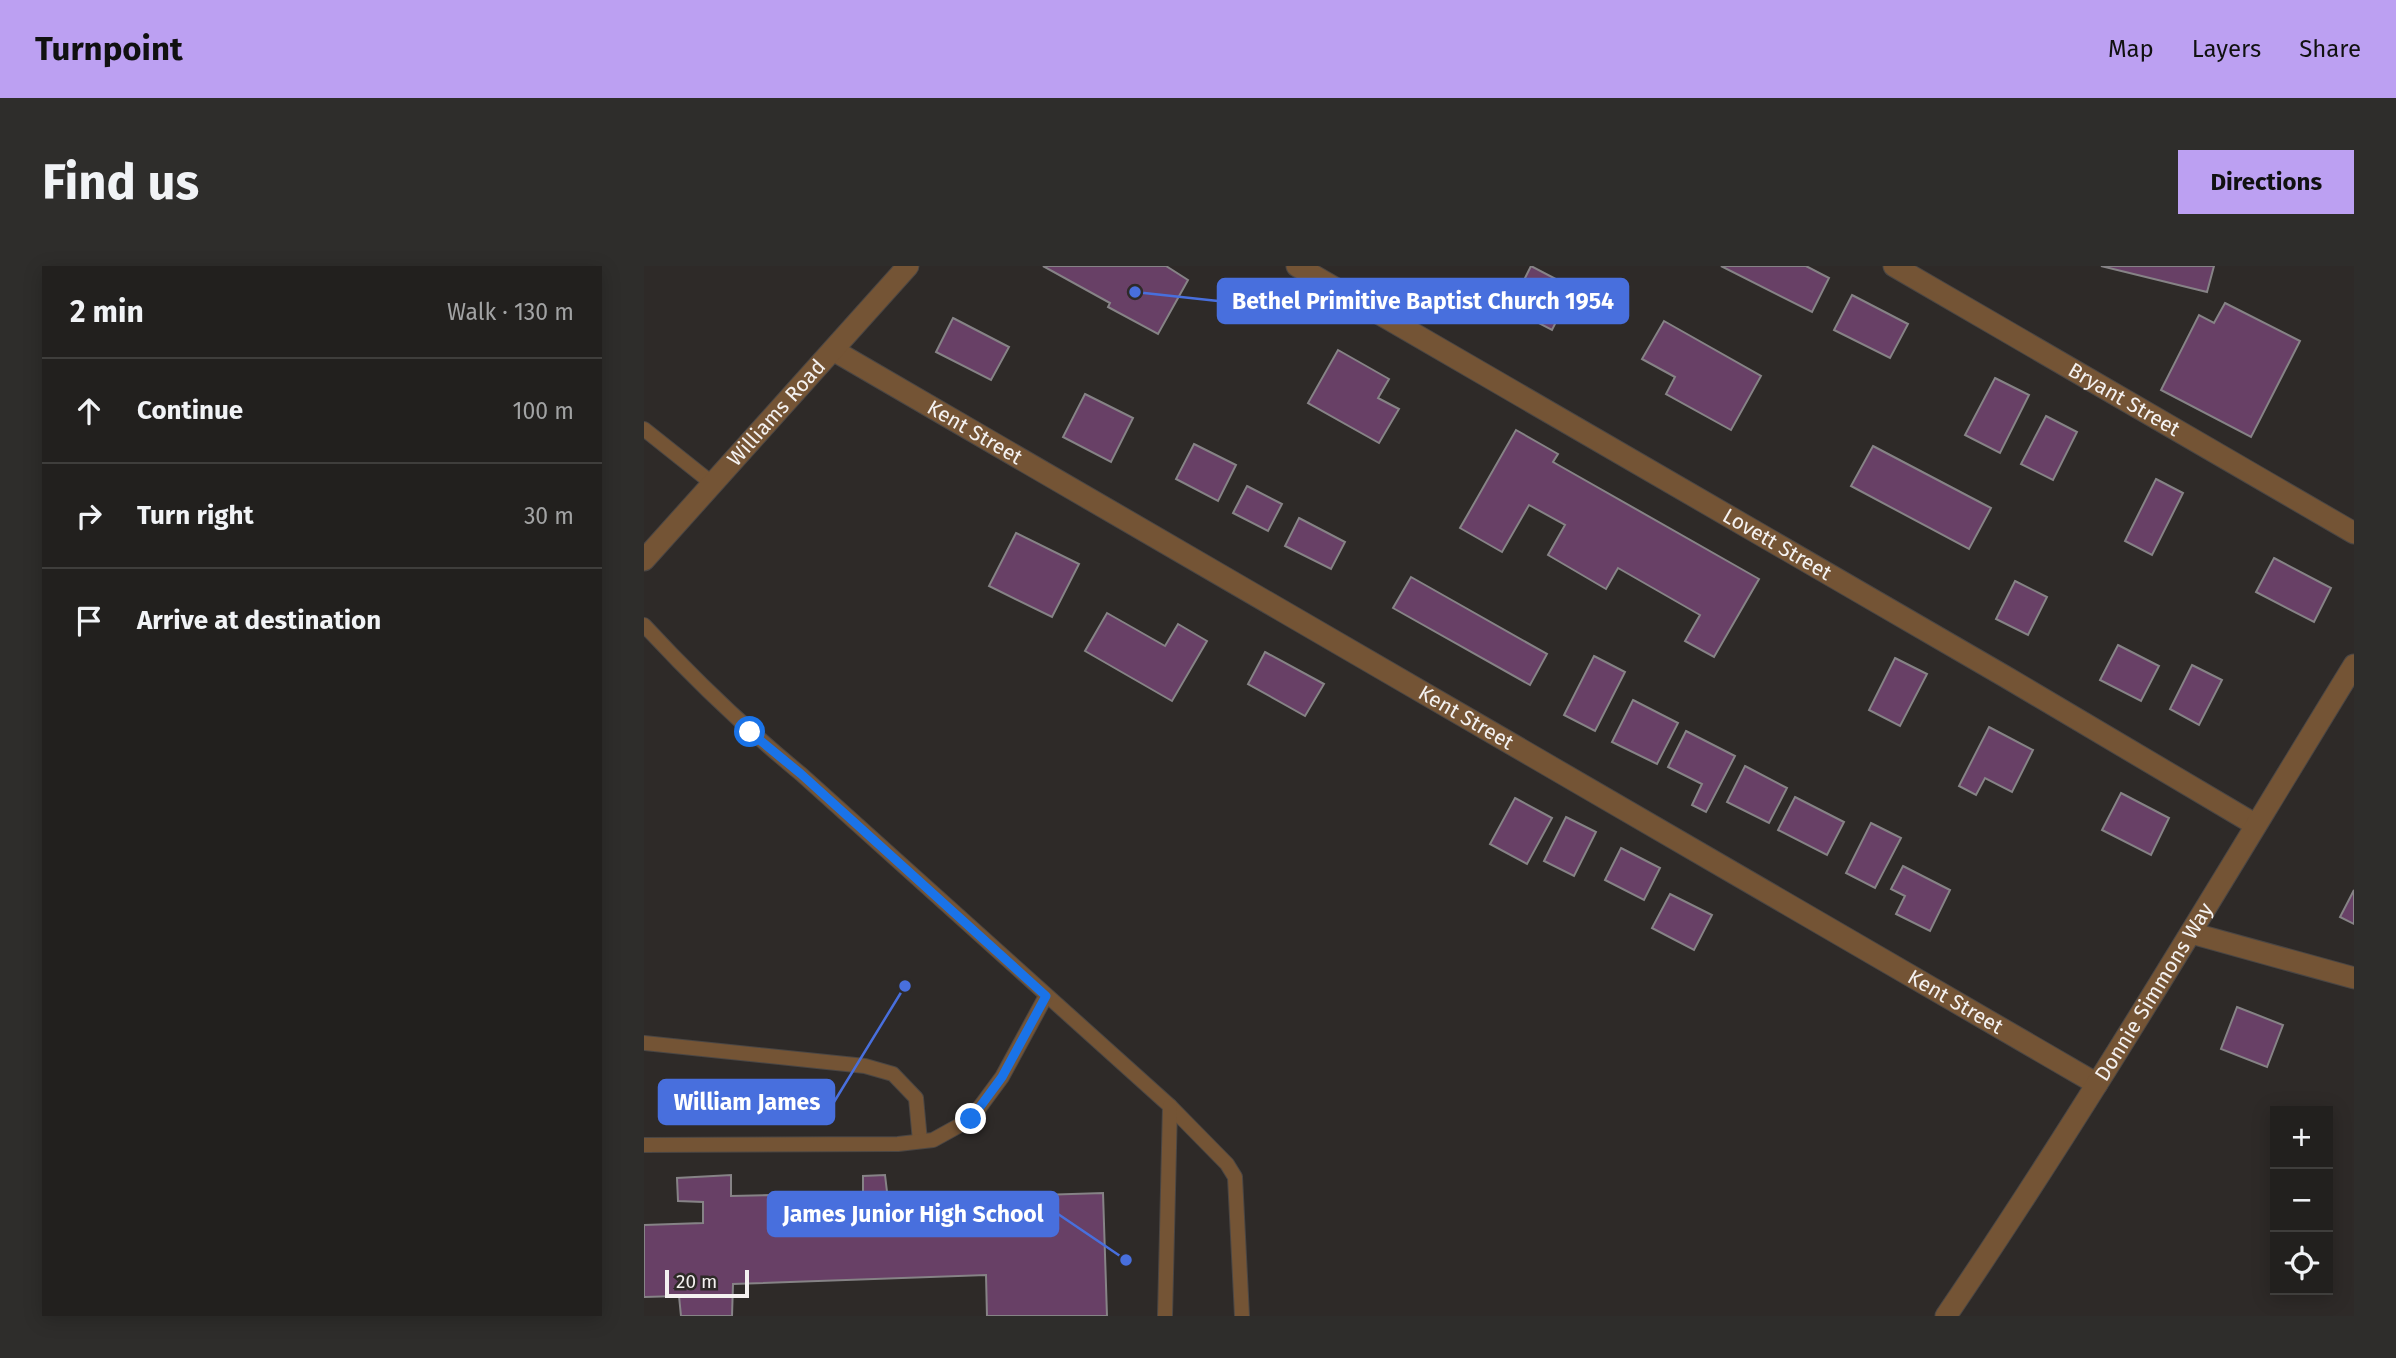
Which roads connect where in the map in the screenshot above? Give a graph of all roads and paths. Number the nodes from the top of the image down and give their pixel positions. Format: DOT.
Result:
graph roads {
  1 [pos="908,266"];
  2 [pos="1297,266"];
  3 [pos="1894,266"];
  4 [pos="833,350"];
  5 [pos="644,429"];
  6 [pos="713,484"];
  7 [pos="2354,533"];
  8 [pos="644,560"];
  9 [pos="644,625"];
  10 [pos="2354,665"];
  11 [pos="2256,825"];
  12 [pos="2191,933"];
  13 [pos="2354,978"];
  14 [pos="1046,996"];
  15 [pos="644,1043"];
  16 [pos="2097,1084"];
  17 [pos="1170,1106"];
  18 [pos="920,1141"];
  19 [pos="644,1145"];
  20 [pos="1165,1316"];
  21 [pos="1242,1316"];
  22 [pos="1946,1316"];
  1 -- 4 [label="street, Williams Road"];
  2 -- 11 [label="street, Lovett Street"];
  3 -- 7 [label="street, Bryant Street"];
  4 -- 6 [label="street, Williams Road"];
  4 -- 16 [label="street, Kent Street"];
  5 -- 6 [label="lane"];
  6 -- 8 [label="street, Williams Road"];
  9 -- 14 [label="lane"];
  10 -- 11 [label="street, Donnie Simmons Way"];
  11 -- 12 [label="street, Donnie Simmons Way"];
  12 -- 13 [label="street"];
  12 -- 16 [label="street, Donnie Simmons Way"];
  14 -- 17 [label="lane"];
  14 -- 18 [label="lane"];
  15 -- 18 [label="lane"];
  16 -- 22 [label="street, Donnie Simmons Way"];
  17 -- 20 [label="lane"];
  17 -- 21 [label="lane"];
  18 -- 19 [label="lane"];
}
